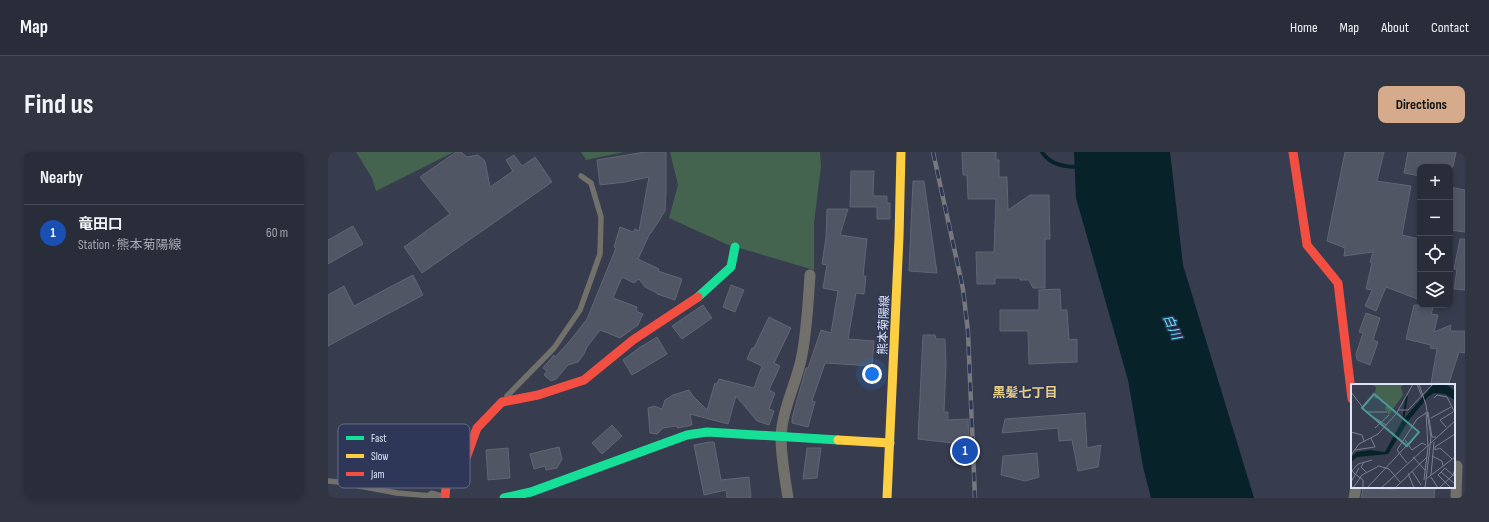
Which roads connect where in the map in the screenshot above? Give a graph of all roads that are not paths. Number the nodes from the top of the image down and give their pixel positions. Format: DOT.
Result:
graph roads {
  1 [pos="901,152"];
  2 [pos="1294,152"];
  3 [pos="581,176"];
  4 [pos="736,247"];
  5 [pos="810,275"];
  6 [pos="1351,392"];
  7 [pos="502,402"];
  8 [pos="781,436"];
  9 [pos="890,443"];
  10 [pos="470,447"];
  11 [pos="1459,466"];
  12 [pos="328,481"];
  13 [pos="338,482"];
  14 [pos="370,488"];
  15 [pos="446,488"];
  16 [pos="1356,488"];
  17 [pos="436,497"];
  18 [pos="445,498"];
  19 [pos="504,498"];
  20 [pos="788,498"];
  21 [pos="887,498"];
  22 [pos="1354,498"];
  23 [pos="1456,498"];
  1 -- 9 [label="street, 熊本菊陽線"];
  2 -- 6 [label="street"];
  3 -- 7 [label="lane"];
  4 -- 7 [label="street"];
  5 -- 8 [label="street"];
  7 -- 10 [label="street"];
  8 -- 9 [label="street"];
  8 -- 19 [label="street"];
  8 -- 20 [label="street"];
  9 -- 21 [label="street, 熊本菊陽線"];
  11 -- 23 [label="street"];
  12 -- 13 [label="lane"];
  14 -- 17 [label="lane"];
  15 -- 18 [label="street"];
  16 -- 22 [label="street"];
}
